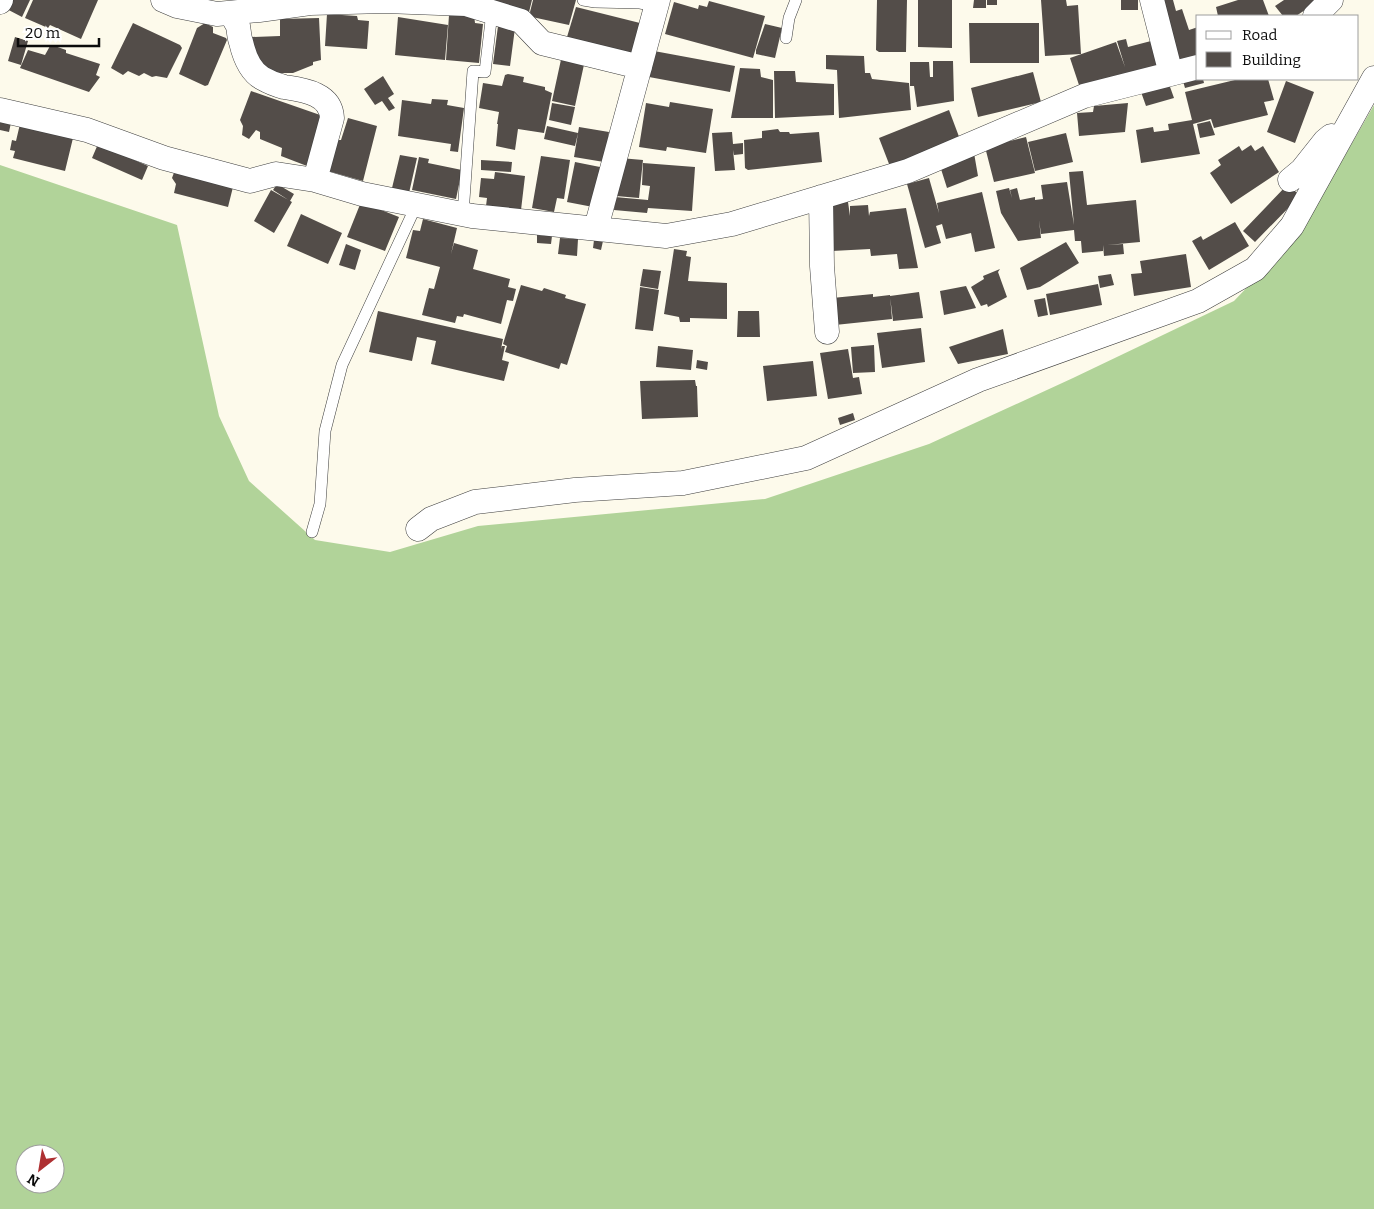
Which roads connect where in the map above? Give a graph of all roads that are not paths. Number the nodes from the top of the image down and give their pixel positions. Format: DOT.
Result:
graph roads {
  1 [pos="163,0"];
  2 [pos="583,0"];
  3 [pos="796,0"];
  4 [pos="1152,0"];
  5 [pos="1331,0"];
  6 [pos="657,3"];
  7 [pos="483,7"];
  8 [pos="230,13"];
  9 [pos="1316,15"];
  10 [pos="786,38"];
  11 [pos="640,68"];
  12 [pos="1196,68"];
  13 [pos="1170,74"];
  14 [pos="1374,78"];
  15 [pos="0,110"];
  16 [pos="1351,120"];
  17 [pos="315,180"];
  18 [pos="1290,180"];
  19 [pos="821,197"];
  20 [pos="416,206"];
  21 [pos="463,214"];
  22 [pos="596,228"];
  23 [pos="827,332"];
  24 [pos="418,529"];
  25 [pos="312,532"];
  1 -- 8 [label="street"];
  2 -- 6 [label="lane"];
  3 -- 10 [label="lane"];
  4 -- 13 [label="street"];
  5 -- 9 [label="street"];
  6 -- 11 [label="street"];
  7 -- 8 [label="street"];
  7 -- 11 [label="street"];
  7 -- 21 [label="lane"];
  8 -- 17 [label="street"];
  11 -- 22 [label="street"];
  12 -- 13 [label="street"];
  13 -- 19 [label="street"];
  14 -- 16 [label="street"];
  15 -- 17 [label="street"];
  16 -- 18 [label="street"];
  16 -- 24 [label="street"];
  17 -- 20 [label="street"];
  19 -- 22 [label="street"];
  19 -- 23 [label="street"];
  20 -- 21 [label="street"];
  20 -- 25 [label="lane"];
  21 -- 22 [label="street"];
}
